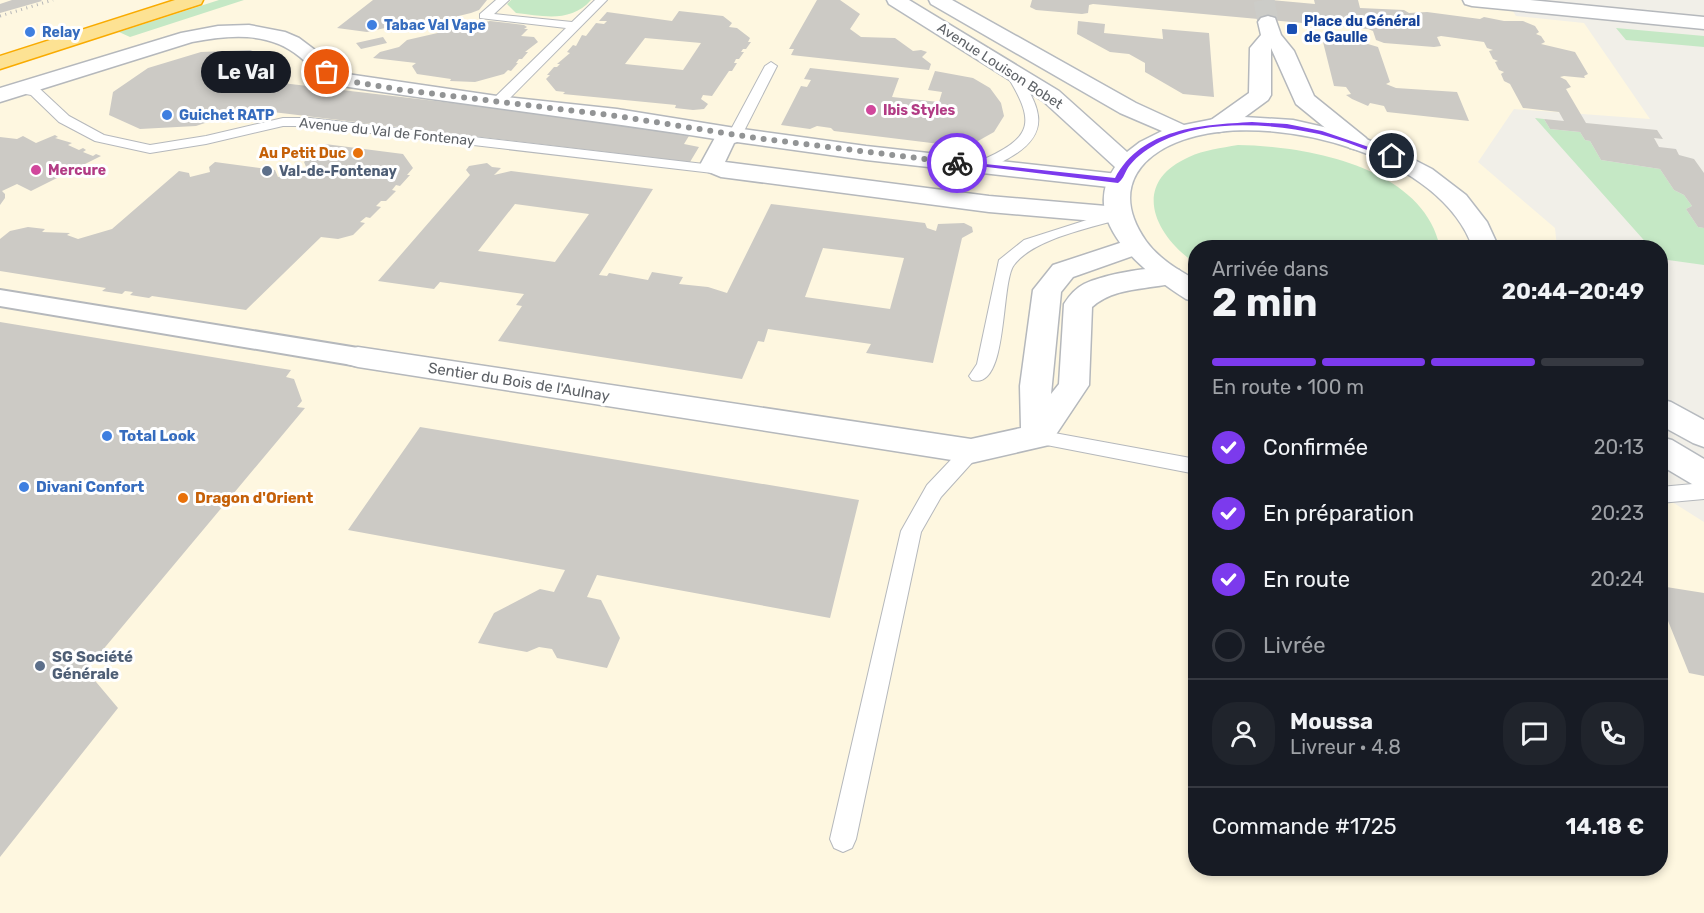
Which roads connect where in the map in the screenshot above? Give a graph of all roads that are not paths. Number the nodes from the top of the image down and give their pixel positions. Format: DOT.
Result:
graph roads {
  1 [pos="194,0"];
  2 [pos="503,0"];
  3 [pos="601,0"];
  4 [pos="896,0"];
  5 [pos="938,0"];
  6 [pos="1472,0"];
  7 [pos="1704,23"];
  8 [pos="575,26"];
  9 [pos="0,63"];
  10 [pos="771,66"];
  11 [pos="1009,69"];
  12 [pos="10,92"];
  13 [pos="497,102"];
  14 [pos="1219,125"];
  15 [pos="1182,132"];
  16 [pos="735,135"];
  17 [pos="1358,143"];
  18 [pos="980,166"];
  19 [pos="721,170"];
  20 [pos="1122,173"];
  21 [pos="1118,215"];
  22 [pos="1484,240"];
  23 [pos="1135,246"];
  24 [pos="1168,276"];
  25 [pos="1188,288"];
  26 [pos="0,298"];
  27 [pos="358,357"];
  28 [pos="978,376"];
  29 [pos="1668,415"];
  30 [pos="1704,435"];
  31 [pos="1038,437"];
  32 [pos="971,451"];
  33 [pos="1668,454"];
  34 [pos="1188,465"];
  35 [pos="1704,474"];
  36 [pos="1704,491"];
  37 [pos="1668,494"];
  38 [pos="843,839"];
  1 -- 9 [label="highway"];
  2 -- 8 [label="lane"];
  3 -- 8 [label="lane"];
  4 -- 11 [label="street, Avenue Louison Bobet"];
  5 -- 15 [label="street, Avenue Louison Bobet"];
  6 -- 7 [label="street"];
  8 -- 13 [label="lane"];
  10 -- 16 [label="lane"];
  11 -- 18 [label="lane"];
  11 -- 20 [label="street, Avenue Louison Bobet"];
  12 -- 13 [label="street, Avenue du Val de Fontenay"];
  12 -- 19 [label="lane, Avenue du Val de Fontenay"];
  13 -- 16 [label="street, Avenue du Val de Fontenay"];
  14 -- 15 [label="street"];
  14 -- 17 [label="street"];
  14 -- 17 [label="street"];
  15 -- 20 [label="street"];
  16 -- 18 [label="street, Avenue du Val de Fontenay"];
  16 -- 19 [label="street"];
  17 -- 22 [label="street"];
  18 -- 20 [label="street, Avenue du Val de Fontenay"];
  19 -- 21 [label="street, Avenue du Val de Fontenay"];
  20 -- 21 [label="street"];
  21 -- 23 [label="street"];
  21 -- 28 [label="lane"];
  23 -- 24 [label="street"];
  23 -- 31 [label="street"];
  24 -- 25 [label="street"];
  24 -- 31 [label="street"];
  26 -- 27 [label="street, Sentier du Bois de l'Aulnay"];
  27 -- 32 [label="street, Sentier du Bois de l'Aulnay"];
  29 -- 30 [label="street"];
  31 -- 32 [label="street, Sentier du Bois de l'Aulnay"];
  31 -- 34 [label="lane"];
  32 -- 38 [label="lane"];
  33 -- 35 [label="street"];
  36 -- 37 [label="lane"];
}
